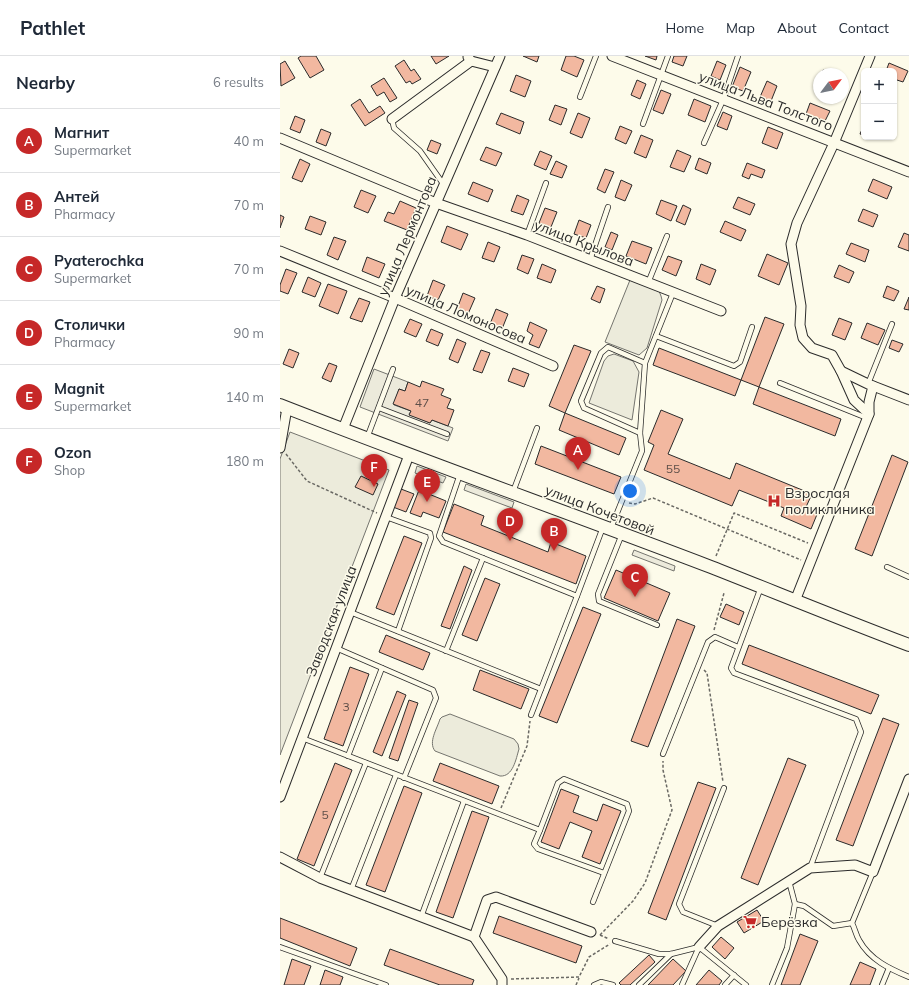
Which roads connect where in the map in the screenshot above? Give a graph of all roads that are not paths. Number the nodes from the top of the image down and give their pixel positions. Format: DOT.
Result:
graph roads {
  1 [pos="500,56"];
  2 [pos="596,56"];
  3 [pos="612,56"];
  4 [pos="668,56"];
  5 [pos="738,56"];
  6 [pos="870,56"];
  7 [pos="469,59"];
  8 [pos="495,67"];
  9 [pos="661,75"];
  10 [pos="580,97"];
  11 [pos="723,100"];
  12 [pos="392,119"];
  13 [pos="643,124"];
  14 [pos="280,138"];
  15 [pos="704,144"];
  16 [pos="834,144"];
  17 [pos="909,172"];
  18 [pos="546,183"];
  19 [pos="444,184"];
  20 [pos="436,203"];
  21 [pos="608,207"];
  22 [pos="527,235"];
  23 [pos="667,236"];
  24 [pos="280,251"];
  25 [pos="590,260"];
  26 [pos="648,283"];
  27 [pos="673,293"];
  28 [pos="395,298"];
  29 [pos="721,311"];
  30 [pos="892,324"];
  31 [pos="752,327"];
  32 [pos="656,336"];
  33 [pos="645,363"];
  34 [pos="553,366"];
  35 [pos="393,369"];
  36 [pos="841,371"];
  37 [pos="780,383"];
  38 [pos="871,385"];
  39 [pos="909,400"];
  40 [pos="284,407"];
  41 [pos="379,408"];
  42 [pos="868,416"];
  43 [pos="537,428"];
  44 [pos="343,429"];
  45 [pos="640,433"];
  46 [pos="447,434"];
  47 [pos="367,438"];
  48 [pos="280,447"];
  49 [pos="409,455"];
  50 [pos="460,473"];
  51 [pos="512,493"];
  52 [pos="386,517"];
  53 [pos="607,528"];
  54 [pos="622,534"];
  55 [pos="483,558"];
  56 [pos="887,567"];
  57 [pos="909,577"];
  58 [pos="761,587"];
  59 [pos="576,596"];
  60 [pos="795,601"];
  61 [pos="350,612"];
  62 [pos="657,625"];
  63 [pos="398,631"];
  64 [pos="738,646"];
  65 [pos="909,646"];
  66 [pos="336,648"];
  67 [pos="446,651"];
  68 [pos="382,668"];
  69 [pos="541,689"];
  70 [pos="530,715"];
  71 [pos="302,738"];
  72 [pos="663,754"];
  73 [pos="348,756"];
  74 [pos="366,763"];
  75 [pos="396,775"];
  76 [pos="404,778"];
  77 [pos="909,779"];
  78 [pos="724,788"];
  79 [pos="280,796"];
  80 [pos="464,801"];
  81 [pos="540,830"];
  82 [pos="280,857"];
  83 [pos="810,868"];
  84 [pos="873,872"];
  85 [pos="604,874"];
  86 [pos="320,878"];
  87 [pos="789,881"];
  88 [pos="351,890"];
  89 [pos="592,902"];
  90 [pos="795,904"];
  91 [pos="421,917"];
  92 [pos="852,923"];
  93 [pos="718,926"];
  94 [pos="595,933"];
  95 [pos="474,937"];
  96 [pos="615,941"];
  97 [pos="280,947"];
  98 [pos="699,947"];
  99 [pos="672,954"];
  100 [pos="889,968"];
  101 [pos="734,975"];
  102 [pos="909,977"];
  103 [pos="502,982"];
  104 [pos="386,985"];
  105 [pos="594,985"];
  106 [pos="613,985"];
  107 [pos="639,985"];
  108 [pos="682,985"];
  109 [pos="725,985"];
  110 [pos="746,985"];
  111 [pos="772,985"];
  112 [pos="882,985"];
  1 -- 8 [label="street, улица Лермонтова"];
  2 -- 10 [label="lane"];
  3 -- 9 [label="street, улица Льва Толстого"];
  4 -- 9 [label="lane"];
  5 -- 11 [label="lane"];
  6 -- 16 [label="street"];
  7 -- 8 [label="street"];
  7 -- 12 [label="street"];
  8 -- 19 [label="street, улица Лермонтова"];
  9 -- 11 [label="street, улица Льва Толстого"];
  9 -- 13 [label="lane"];
  11 -- 15 [label="lane"];
  11 -- 16 [label="street, улица Льва Толстого"];
  12 -- 19 [label="lane"];
  14 -- 20 [label="street, улица Крылова"];
  16 -- 17 [label="street, улица Льва Толстого"];
  16 -- 36 [label="street"];
  18 -- 22 [label="lane"];
  19 -- 20 [label="street, улица Лермонтова"];
  20 -- 22 [label="street, улица Крылова"];
  20 -- 28 [label="street, улица Лермонтова"];
  21 -- 25 [label="lane"];
  22 -- 25 [label="street, улица Крылова"];
  23 -- 26 [label="lane"];
  24 -- 28 [label="street, улица Ломоносова"];
  25 -- 26 [label="street, улица Крылова"];
  26 -- 27 [label="street, улица Крылова"];
  27 -- 29 [label="street, улица Крылова"];
  27 -- 32 [label="lane"];
  28 -- 34 [label="street, улица Ломоносова"];
  28 -- 44 [label="street, улица Лермонтова"];
  30 -- 38 [label="lane"];
  31 -- 32 [label="lane"];
  32 -- 33 [label="lane"];
  33 -- 45 [label="lane"];
  33 -- 45 [label="lane"];
  35 -- 41 [label="lane"];
  36 -- 38 [label="street"];
  36 -- 42 [label="street"];
  37 -- 42 [label="lane"];
  38 -- 39 [label="street"];
  38 -- 42 [label="street"];
  40 -- 44 [label="main road, улица Кочетовой"];
  40 -- 48 [label="street"];
  41 -- 46 [label="lane"];
  41 -- 47 [label="lane"];
  42 -- 60 [label="street"];
  43 -- 51 [label="lane"];
  44 -- 47 [label="main road, улица Кочетовой"];
  45 -- 53 [label="lane"];
  47 -- 49 [label="main road, улица Кочетовой"];
  49 -- 50 [label="main road, улица Кочетовой"];
  49 -- 52 [label="street, Заводская улица"];
  50 -- 51 [label="main road, улица Кочетовой"];
  50 -- 55 [label="lane"];
  51 -- 53 [label="main road, улица Кочетовой"];
  52 -- 61 [label="street, Заводская улица"];
  52 -- 63 [label="lane"];
  53 -- 54 [label="main road, улица Кочетовой"];
  53 -- 59 [label="lane"];
  54 -- 58 [label="main road, улица Кочетовой"];
  54 -- 62 [label="lane"];
  55 -- 59 [label="lane"];
  55 -- 67 [label="lane"];
  56 -- 57 [label="lane"];
  58 -- 60 [label="main road, улица Кочетовой"];
  58 -- 64 [label="lane"];
  59 -- 69 [label="lane"];
  60 -- 65 [label="main road, улица Кочетовой"];
  61 -- 63 [label="lane"];
  61 -- 66 [label="street, Заводская улица"];
  63 -- 67 [label="lane"];
  64 -- 72 [label="lane"];
  64 -- 83 [label="lane"];
  66 -- 68 [label="lane"];
  66 -- 71 [label="street, Заводская улица"];
  67 -- 69 [label="lane"];
  68 -- 73 [label="lane"];
  68 -- 76 [label="lane"];
  69 -- 70 [label="lane"];
  71 -- 73 [label="lane"];
  71 -- 79 [label="street, Заводская улица"];
  73 -- 74 [label="lane"];
  74 -- 75 [label="lane"];
  74 -- 86 [label="lane"];
  75 -- 76 [label="lane"];
  75 -- 88 [label="lane"];
  76 -- 80 [label="lane"];
  77 -- 84 [label="street"];
  78 -- 93 [label="lane"];
  80 -- 81 [label="lane"];
  80 -- 91 [label="lane"];
  81 -- 85 [label="lane"];
  81 -- 85 [label="lane"];
  82 -- 86 [label="street"];
  83 -- 84 [label="street"];
  83 -- 87 [label="street"];
  84 -- 92 [label="lane"];
  85 -- 89 [label="lane"];
  86 -- 88 [label="street"];
  87 -- 90 [label="lane"];
  87 -- 93 [label="street"];
  88 -- 91 [label="street"];
  90 -- 92 [label="lane"];
  90 -- 111 [label="lane"];
  91 -- 95 [label="street"];
  92 -- 100 [label="lane"];
  93 -- 98 [label="street"];
  94 -- 95 [label="street"];
  95 -- 103 [label="street"];
  96 -- 99 [label="lane"];
  97 -- 104 [label="lane"];
  98 -- 99 [label="lane"];
  98 -- 101 [label="lane"];
  98 -- 108 [label="lane"];
  99 -- 107 [label="lane"];
  100 -- 102 [label="lane"];
  100 -- 112 [label="lane"];
  101 -- 109 [label="lane"];
  101 -- 110 [label="lane"];
  105 -- 106 [label="lane"];
}
